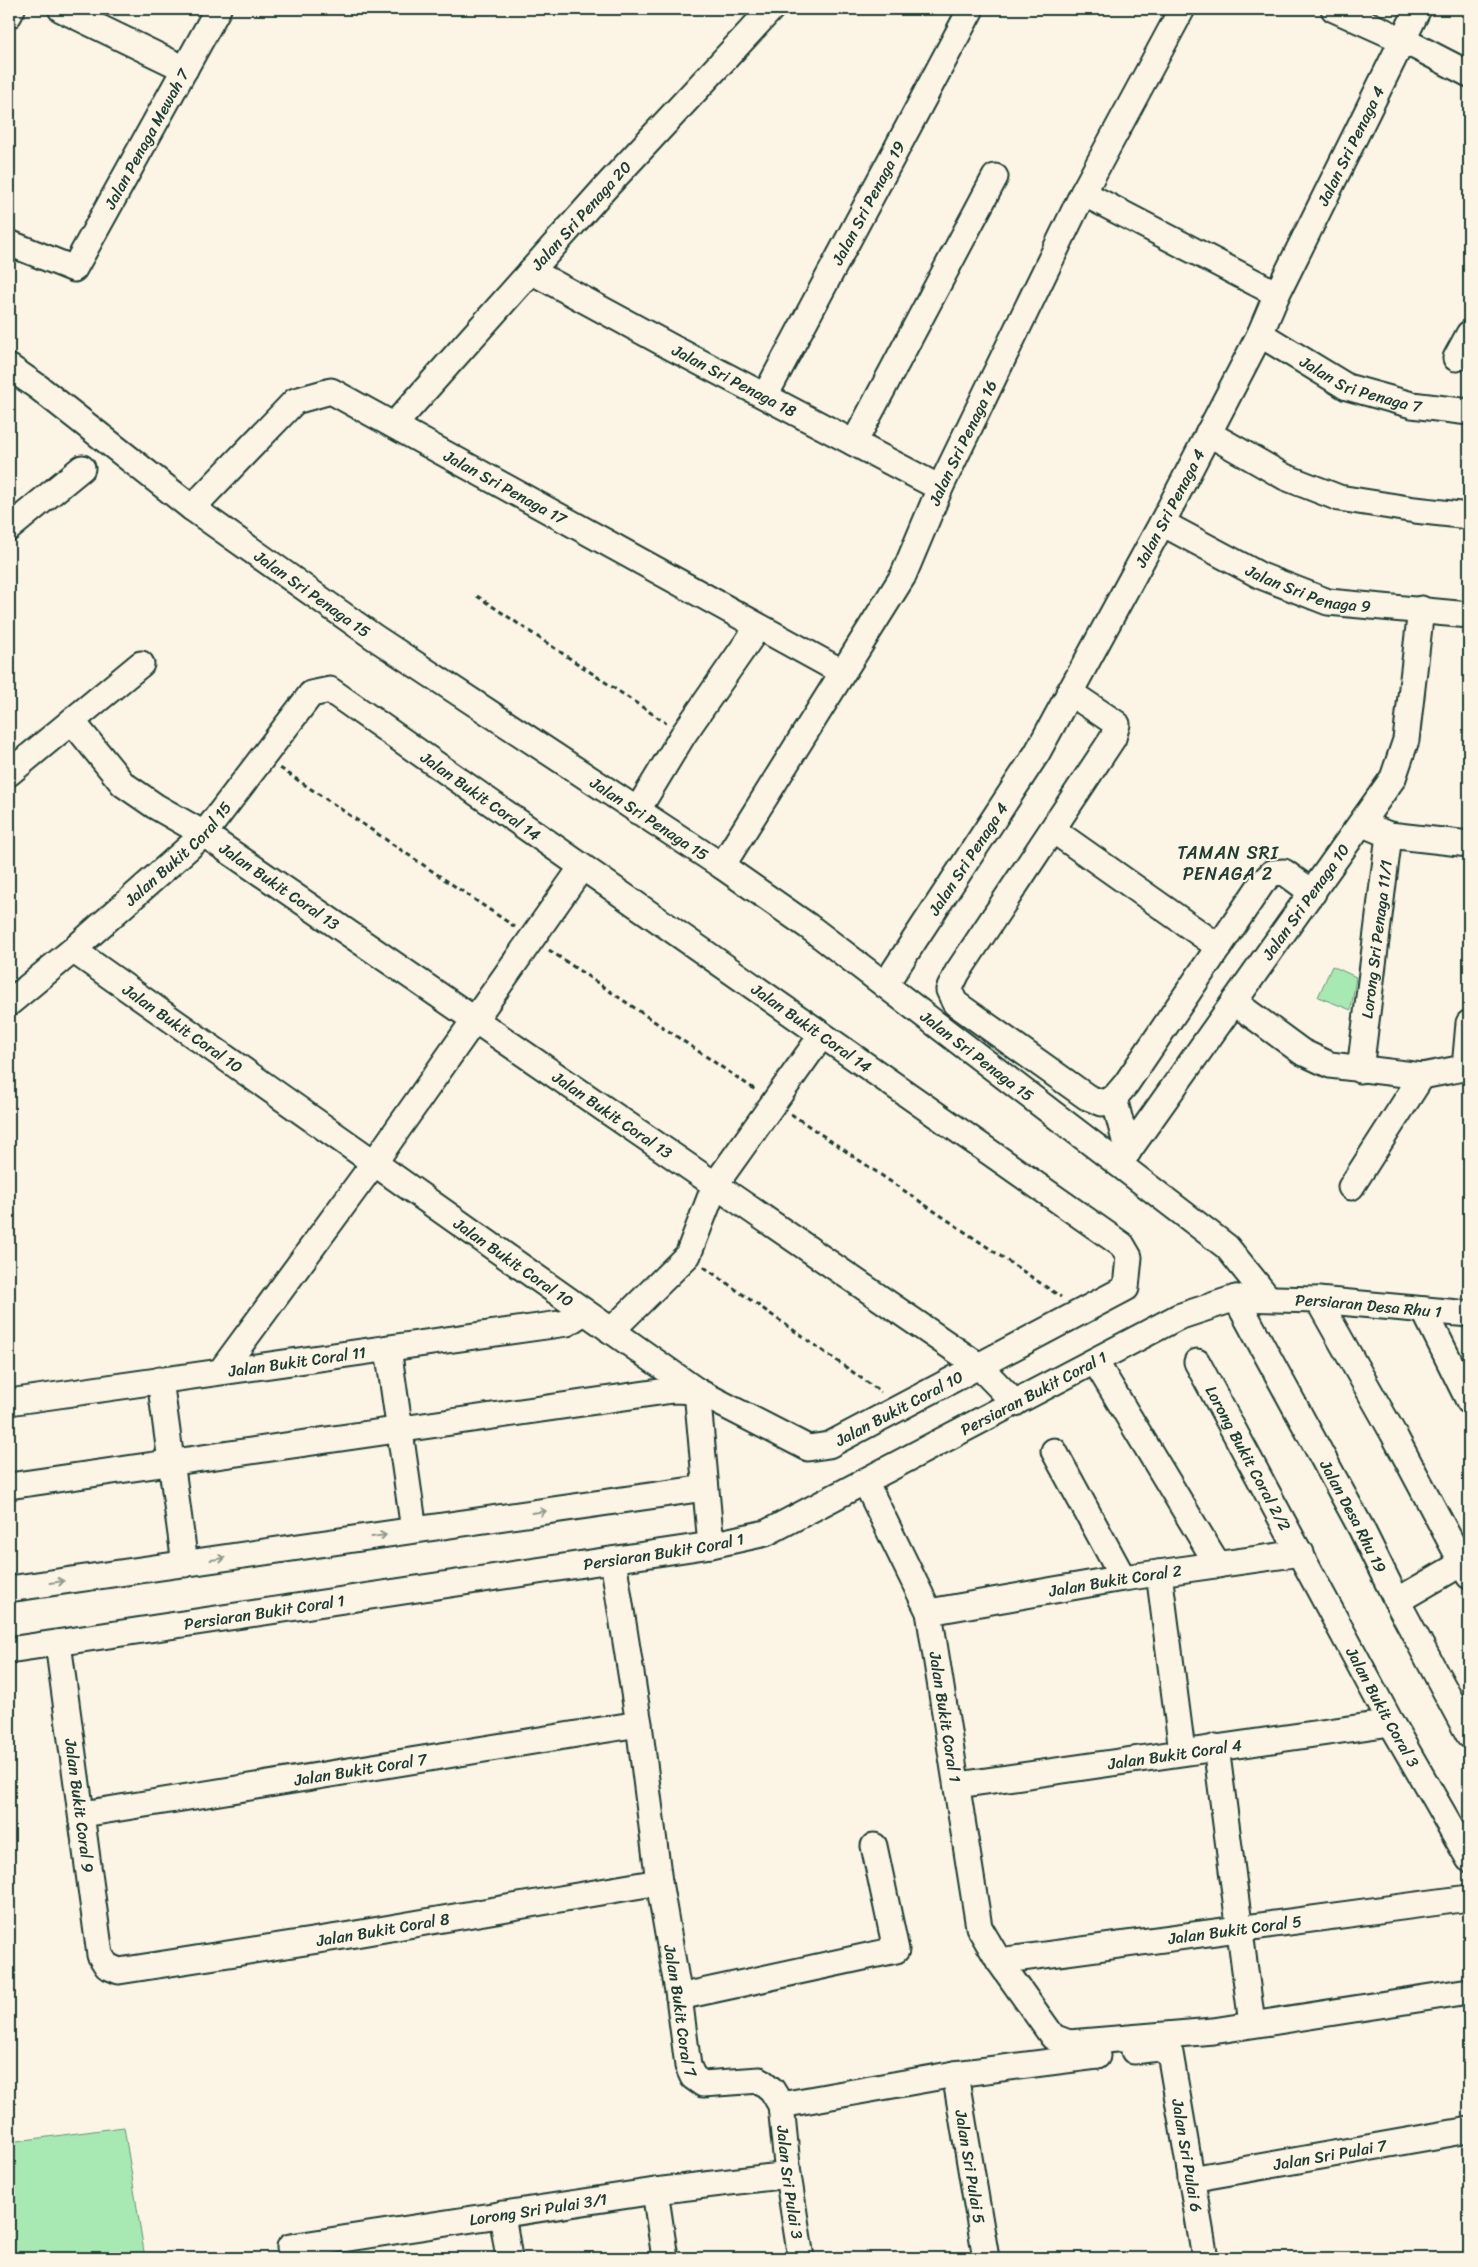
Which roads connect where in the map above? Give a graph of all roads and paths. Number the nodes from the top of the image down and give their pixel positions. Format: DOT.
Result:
graph roads {
  1 [pos="12,9"];
  2 [pos="61,9"];
  3 [pos="218,9"];
  4 [pos="771,9"];
  5 [pos="971,9"];
  6 [pos="1182,9"];
  7 [pos="1334,9"];
  8 [pos="1418,9"];
  9 [pos="9,15"];
  10 [pos="1403,40"];
  11 [pos="185,69"];
  12 [pos="1469,74"];
  13 [pos="995,177"];
  14 [pos="1083,193"];
  15 [pos="9,243"];
  16 [pos="531,271"];
  17 [pos="1277,294"];
  18 [pos="1260,334"];
  19 [pos="1469,334"];
  20 [pos="1456,358"];
  21 [pos="9,367"];
  22 [pos="765,396"];
  23 [pos="1469,412"];
  24 [pos="394,425"];
  25 [pos="1208,433"];
  26 [pos="854,443"];
  27 [pos="82,468"];
  28 [pos="940,488"];
  29 [pos="192,508"];
  30 [pos="1469,516"];
  31 [pos="1162,522"];
  32 [pos="9,528"];
  33 [pos="477,596"];
  34 [pos="1421,609"];
  35 [pos="1469,615"];
  36 [pos="758,627"];
  37 [pos="141,664"];
  38 [pos="842,672"];
  39 [pos="330,690"];
  40 [pos="1069,692"];
  41 [pos="72,721"];
  42 [pos="683,735"];
  43 [pos="263,756"];
  44 [pos="9,773"];
  45 [pos="637,811"];
  46 [pos="1363,824"];
  47 [pos="1054,830"];
  48 [pos="204,834"];
  49 [pos="1389,835"];
  50 [pos="1469,844"];
  51 [pos="722,866"];
  52 [pos="582,867"];
  53 [pos="1313,893"];
  54 [pos="532,938"];
  55 [pos="1219,947"];
  56 [pos="73,950"];
  57 [pos="884,985"];
  58 [pos="1234,1002"];
  59 [pos="9,1003"];
  60 [pos="475,1020"];
  61 [pos="1469,1023"];
  62 [pos="822,1035"];
  63 [pos="1467,1067"];
  64 [pos="1360,1070"];
  65 [pos="1422,1076"];
  66 [pos="1114,1098"];
  67 [pos="774,1102"];
  68 [pos="1123,1158"];
  69 [pos="374,1163"];
  70 [pos="715,1185"];
  71 [pos="1351,1187"];
  72 [pos="688,1255"];
  73 [pos="1236,1298"];
  74 [pos="1268,1298"];
  75 [pos="1318,1300"];
  76 [pos="1424,1310"];
  77 [pos="1082,1311"];
  78 [pos="584,1312"];
  79 [pos="1469,1314"];
  80 [pos="611,1331"];
  81 [pos="388,1348"];
  82 [pos="1095,1361"];
  83 [pos="1197,1362"];
  84 [pos="978,1366"];
  85 [pos="221,1372"];
  86 [pos="160,1380"];
  87 [pos="697,1391"];
  88 [pos="1469,1401"];
  89 [pos="9,1402"];
  90 [pos="1015,1403"];
  91 [pos="902,1406"];
  92 [pos="400,1430"];
  93 [pos="1054,1451"];
  94 [pos="172,1463"];
  95 [pos="866,1481"];
  96 [pos="9,1486"];
  97 [pos="705,1488"];
  98 [pos="414,1530"];
  99 [pos="711,1545"];
  100 [pos="1301,1553"];
  101 [pos="613,1560"];
  102 [pos="185,1564"];
  103 [pos="1218,1566"];
  104 [pos="1467,1566"];
  105 [pos="1159,1573"];
  106 [pos="1122,1578"];
  107 [pos="9,1589"];
  108 [pos="1397,1601"];
  109 [pos="929,1612"];
  110 [pos="58,1642"];
  111 [pos="9,1650"];
  112 [pos="639,1724"];
  113 [pos="1391,1724"];
  114 [pos="1469,1735"];
  115 [pos="1216,1747"];
  116 [pos="1182,1752"];
  117 [pos="958,1785"];
  118 [pos="83,1814"];
  119 [pos="874,1846"];
  120 [pos="1469,1859"];
  121 [pos="658,1882"];
  122 [pos="1469,1898"];
  123 [pos="1239,1929"];
  124 [pos="999,1961"];
  125 [pos="107,1966"];
  126 [pos="1469,1991"];
  127 [pos="679,1997"];
  128 [pos="1252,2024"];
  129 [pos="956,2074"];
  130 [pos="781,2106"];
  131 [pos="1469,2130"];
  132 [pos="788,2175"];
  133 [pos="1191,2179"];
  134 [pos="655,2191"];
  135 [pos="502,2214"];
  136 [pos="290,2247"];
  137 [pos="509,2258"];
  138 [pos="665,2258"];
  139 [pos="801,2258"];
  140 [pos="986,2258"];
  141 [pos="1205,2258"];
  1 -- 9 [label="street"];
  2 -- 11 [label="street"];
  3 -- 11 [label="street, Jalan Penaga Mewah 7"];
  4 -- 16 [label="street, Jalan Sri Penaga 20"];
  5 -- 22 [label="street, Jalan Sri Penaga 19"];
  6 -- 14 [label="street, Jalan Sri Penaga 16"];
  7 -- 10 [label="street"];
  8 -- 10 [label="street, Jalan Sri Penaga 4"];
  10 -- 12 [label="street"];
  10 -- 17 [label="street, Jalan Sri Penaga 4"];
  11 -- 15 [label="street, Jalan Penaga Mewah 7"];
  13 -- 26 [label="street"];
  14 -- 17 [label="street"];
  14 -- 28 [label="street, Jalan Sri Penaga 16"];
  16 -- 22 [label="street, Jalan Sri Penaga 18"];
  16 -- 24 [label="street, Jalan Sri Penaga 20"];
  17 -- 18 [label="street, Jalan Sri Penaga 4"];
  18 -- 23 [label="street, Jalan Sri Penaga 7"];
  18 -- 25 [label="street, Jalan Sri Penaga 4"];
  19 -- 20 [label="street"];
  21 -- 29 [label="street, Jalan Sri Penaga 15"];
  22 -- 26 [label="street, Jalan Sri Penaga 18"];
  24 -- 29 [label="street, Jalan Sri Penaga 17"];
  24 -- 36 [label="street, Jalan Sri Penaga 17"];
  25 -- 30 [label="street"];
  25 -- 31 [label="street, Jalan Sri Penaga 4"];
  26 -- 28 [label="street, Jalan Sri Penaga 18"];
  27 -- 32 [label="street"];
  28 -- 38 [label="street, Jalan Sri Penaga 16"];
  29 -- 45 [label="street, Jalan Sri Penaga 15"];
  31 -- 34 [label="street, Jalan Sri Penaga 9"];
  31 -- 40 [label="street, Jalan Sri Penaga 4"];
  33 -- 42 [label="path"];
  34 -- 35 [label="street, Jalan Sri Penaga 9"];
  34 -- 46 [label="street, Jalan Sri Penaga 10"];
  36 -- 38 [label="street, Jalan Sri Penaga 17"];
  36 -- 42 [label="street"];
  37 -- 41 [label="street"];
  38 -- 51 [label="street, Jalan Sri Penaga 16"];
  39 -- 43 [label="street, Jalan Bukit Coral 15"];
  39 -- 52 [label="street, Jalan Bukit Coral 14"];
  40 -- 47 [label="street"];
  40 -- 57 [label="street, Jalan Sri Penaga 4"];
  41 -- 44 [label="street"];
  41 -- 48 [label="street, Jalan Bukit Coral 13"];
  42 -- 45 [label="street"];
  43 -- 48 [label="street, Jalan Bukit Coral 15"];
  43 -- 54 [label="path"];
  45 -- 51 [label="street, Jalan Sri Penaga 15"];
  46 -- 49 [label="street, Lorong Sri Penaga 11/1"];
  46 -- 53 [label="street, Jalan Sri Penaga 10"];
  47 -- 55 [label="street"];
  47 -- 66 [label="street"];
  48 -- 56 [label="street, Jalan Bukit Coral 15"];
  48 -- 60 [label="street, Jalan Bukit Coral 13"];
  49 -- 50 [label="street"];
  49 -- 64 [label="street, Lorong Sri Penaga 11/1"];
  51 -- 57 [label="street, Jalan Sri Penaga 15"];
  52 -- 54 [label="street"];
  52 -- 62 [label="street, Jalan Bukit Coral 14"];
  53 -- 55 [label="street"];
  53 -- 58 [label="street, Jalan Sri Penaga 10"];
  54 -- 60 [label="street"];
  54 -- 67 [label="path"];
  55 -- 66 [label="street"];
  56 -- 59 [label="street, Jalan Bukit Coral 15"];
  56 -- 69 [label="street, Jalan Bukit Coral 10"];
  57 -- 68 [label="street, Jalan Sri Penaga 15"];
  58 -- 64 [label="street"];
  58 -- 68 [label="street, Jalan Sri Penaga 10"];
  60 -- 69 [label="street"];
  60 -- 70 [label="street, Jalan Bukit Coral 13"];
  61 -- 63 [label="street"];
  62 -- 67 [label="street"];
  62 -- 77 [label="street, Jalan Bukit Coral 14"];
  63 -- 65 [label="street"];
  64 -- 65 [label="street"];
  65 -- 71 [label="street"];
  66 -- 68 [label="street"];
  67 -- 70 [label="street"];
  67 -- 77 [label="path"];
  68 -- 74 [label="street, Jalan Sri Penaga 15"];
  69 -- 78 [label="street, Jalan Bukit Coral 10"];
  69 -- 85 [label="street"];
  70 -- 72 [label="street"];
  70 -- 84 [label="street, Jalan Bukit Coral 13"];
  72 -- 80 [label="street"];
  72 -- 91 [label="path"];
  73 -- 74 [label="street, Persiaran Bukit Coral 1"];
  73 -- 82 [label="street, Persiaran Bukit Coral 1"];
  73 -- 108 [label="street, Jalan Desa Rhu 19"];
  74 -- 75 [label="street, Persiaran Desa Rhu 1"];
  75 -- 76 [label="street, Persiaran Desa Rhu 1"];
  75 -- 104 [label="street"];
  76 -- 79 [label="street, Persiaran Desa Rhu 1"];
  76 -- 88 [label="street"];
  77 -- 84 [label="street, Jalan Bukit Coral 14"];
  78 -- 80 [label="street, Jalan Bukit Coral 10"];
  78 -- 81 [label="street, Jalan Bukit Coral 11"];
  80 -- 87 [label="street, Jalan Bukit Coral 10"];
  81 -- 85 [label="street, Jalan Bukit Coral 11"];
  81 -- 92 [label="street"];
  82 -- 90 [label="street, Persiaran Bukit Coral 1"];
  82 -- 103 [label="street"];
  83 -- 100 [label="street, Lorong Bukit Coral 2/2"];
  84 -- 90 [label="street, Jalan Bukit Coral 13"];
  84 -- 91 [label="street, Jalan Bukit Coral 10"];
  85 -- 86 [label="street, Jalan Bukit Coral 11"];
  86 -- 89 [label="street, Jalan Bukit Coral 11"];
  86 -- 94 [label="street"];
  87 -- 91 [label="street, Jalan Bukit Coral 10"];
  87 -- 92 [label="street"];
  87 -- 97 [label="street"];
  90 -- 95 [label="street, Persiaran Bukit Coral 1"];
  92 -- 94 [label="street"];
  92 -- 98 [label="street"];
  93 -- 106 [label="street"];
  94 -- 96 [label="street"];
  94 -- 102 [label="street"];
  95 -- 99 [label="street, Persiaran Bukit Coral 1"];
  95 -- 109 [label="street, Jalan Bukit Coral 1"];
  98 -- 97 [label="street, one-way"];
  97 -- 99 [label="street"];
  102 -- 98 [label="street, one-way"];
  99 -- 101 [label="street, Persiaran Bukit Coral 1"];
  100 -- 103 [label="street, Jalan Bukit Coral 2"];
  100 -- 113 [label="street, Jalan Bukit Coral 3"];
  101 -- 110 [label="street, Persiaran Bukit Coral 1"];
  101 -- 112 [label="street, Jalan Bukit Coral 7"];
  107 -- 102 [label="street, one-way"];
  103 -- 105 [label="street, Jalan Bukit Coral 2"];
  104 -- 108 [label="street"];
  105 -- 106 [label="street, Jalan Bukit Coral 2"];
  105 -- 116 [label="street"];
  106 -- 109 [label="street, Jalan Bukit Coral 2"];
  108 -- 114 [label="street, Jalan Desa Rhu 19"];
  109 -- 117 [label="street, Jalan Bukit Coral 1"];
  110 -- 111 [label="street, Persiaran Bukit Coral 1"];
  110 -- 118 [label="street, Jalan Bukit Coral 9"];
  112 -- 118 [label="street, Jalan Bukit Coral 7"];
  112 -- 121 [label="street, Jalan Bukit Coral 7"];
  113 -- 115 [label="street, Jalan Bukit Coral 4"];
  113 -- 120 [label="street, Jalan Bukit Coral 3"];
  115 -- 116 [label="street, Jalan Bukit Coral 4"];
  115 -- 123 [label="street"];
  116 -- 117 [label="street, Jalan Bukit Coral 4"];
  117 -- 124 [label="street, Jalan Bukit Coral 1"];
  118 -- 125 [label="street, Jalan Bukit Coral 9"];
  119 -- 127 [label="street"];
  121 -- 125 [label="street, Jalan Bukit Coral 8"];
  121 -- 127 [label="street, Jalan Bukit Coral 7"];
  122 -- 123 [label="street, Jalan Bukit Coral 5"];
  123 -- 124 [label="street, Jalan Bukit Coral 5"];
  123 -- 128 [label="street"];
  124 -- 128 [label="street, Jalan Bukit Coral 1"];
  126 -- 128 [label="street, Jalan Bukit Coral 1"];
  127 -- 130 [label="street, Jalan Bukit Coral 7"];
  129 -- 130 [label="street"];
  129 -- 133 [label="street, Jalan Sri Pulai 6"];
  129 -- 140 [label="street, Jalan Sri Pulai 5"];
  130 -- 132 [label="street, Jalan Sri Pulai 3"];
  131 -- 133 [label="street, Jalan Sri Pulai 7"];
  132 -- 134 [label="street, Lorong Sri Pulai 3/1"];
  132 -- 139 [label="street, Jalan Sri Pulai 3"];
  133 -- 141 [label="street, Jalan Sri Pulai 6"];
  134 -- 135 [label="street, Lorong Sri Pulai 3/1"];
  134 -- 138 [label="street"];
  135 -- 136 [label="street, Lorong Sri Pulai 3/1"];
  135 -- 137 [label="street"];
}
